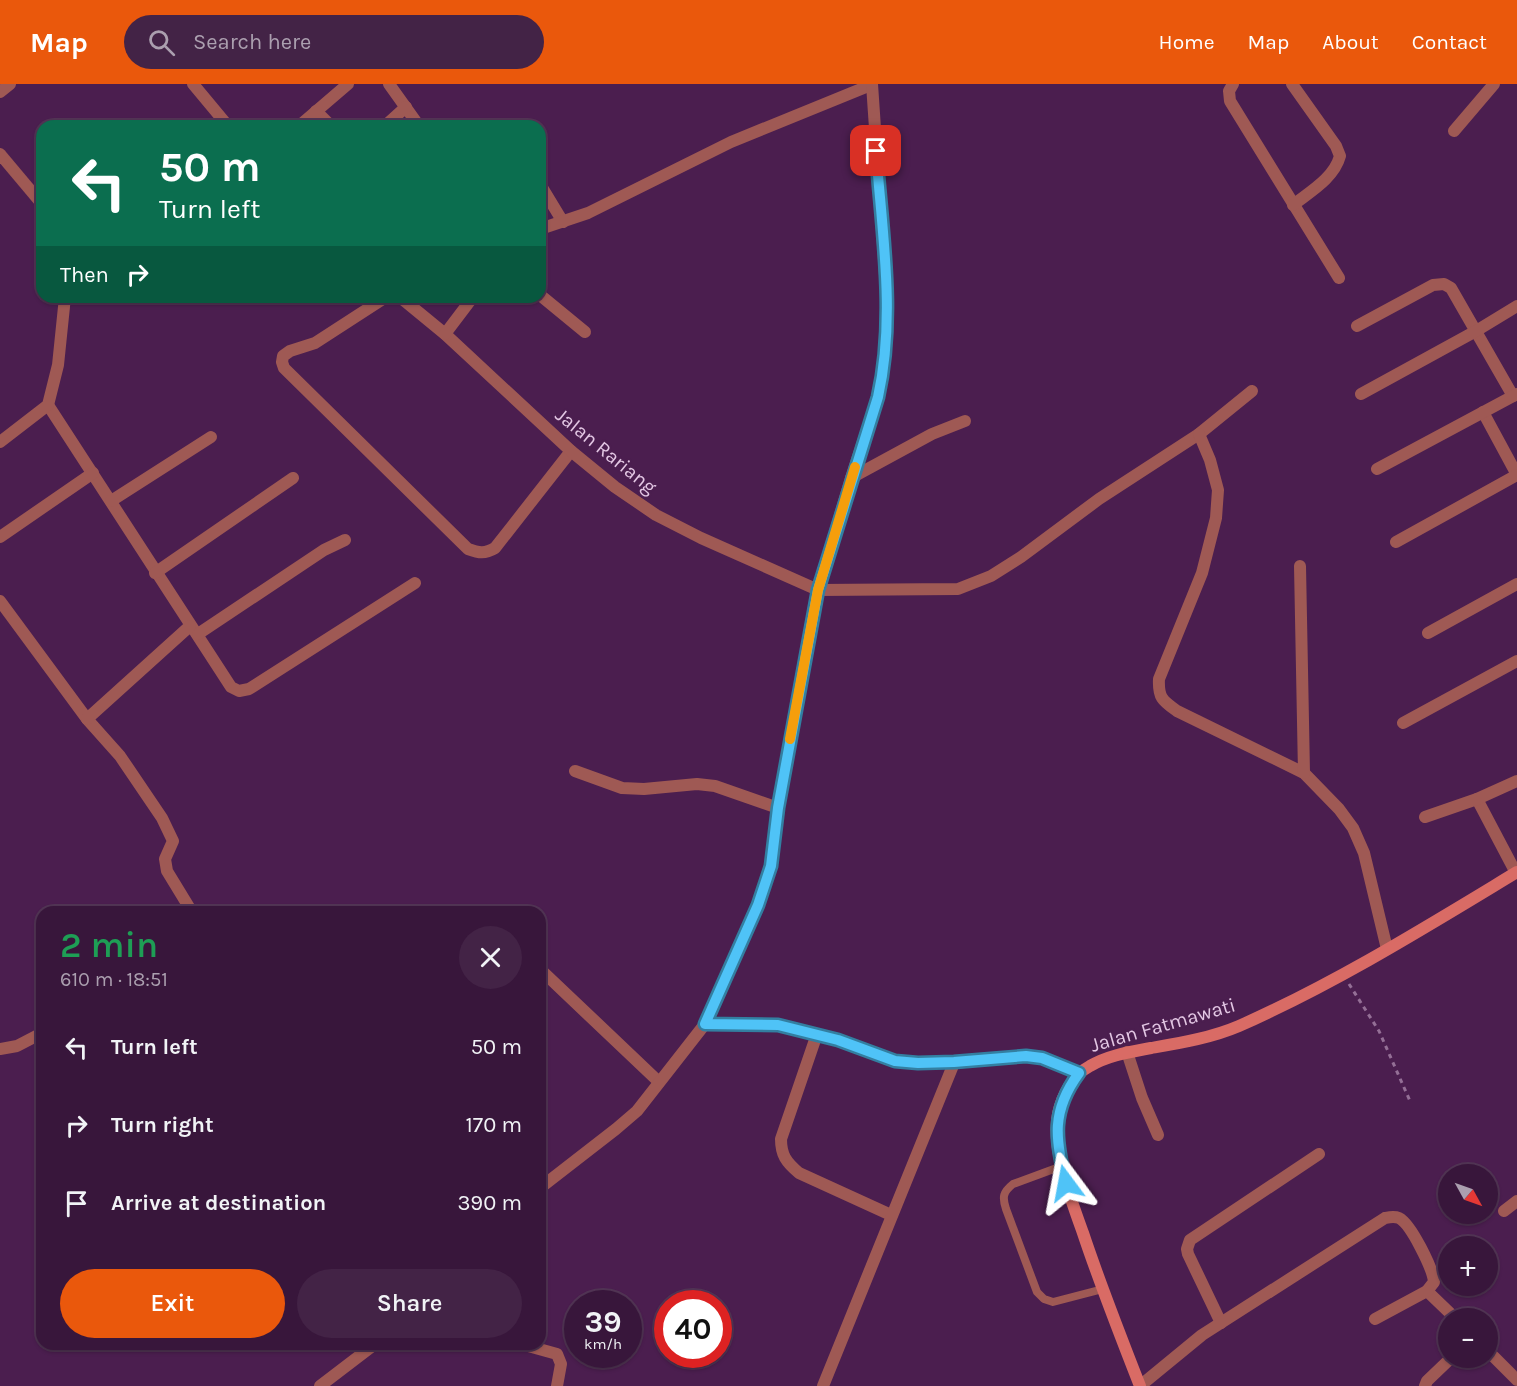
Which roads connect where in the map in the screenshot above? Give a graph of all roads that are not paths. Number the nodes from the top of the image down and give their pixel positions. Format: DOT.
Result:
graph roads {
  1 [pos="10,84"];
  2 [pos="193,84"];
  3 [pos="348,84"];
  4 [pos="389,84"];
  5 [pos="872,84"];
  6 [pos="1233,84"];
  7 [pos="1292,84"];
  8 [pos="1494,84"];
  9 [pos="0,92"];
  10 [pos="406,107"];
  11 [pos="316,111"];
  12 [pos="223,120"];
  13 [pos="306,120"];
  14 [pos="325,120"];
  15 [pos="392,120"];
  16 [pos="415,120"];
  17 [pos="1454,130"];
  18 [pos="0,154"];
  19 [pos="546,194"];
  20 [pos="36,197"];
  21 [pos="1293,205"];
  22 [pos="563,222"];
  23 [pos="546,227"];
  24 [pos="1339,278"];
  25 [pos="546,300"];
  26 [pos="64,303"];
  27 [pos="377,303"];
  28 [pos="407,303"];
  29 [pos="468,303"];
  30 [pos="1517,306"];
  31 [pos="1357,326"];
  32 [pos="1476,331"];
  33 [pos="585,332"];
  34 [pos="445,334"];
  35 [pos="1252,391"];
  36 [pos="1360,394"];
  37 [pos="1515,395"];
  38 [pos="48,405"];
  39 [pos="1483,412"];
  40 [pos="965,421"];
  41 [pos="1199,434"];
  42 [pos="211,437"];
  43 [pos="1,439"];
  44 [pos="571,452"];
  45 [pos="1377,469"];
  46 [pos="93,473"];
  47 [pos="1517,475"];
  48 [pos="292,478"];
  49 [pos="851,478"];
  50 [pos="111,501"];
  51 [pos="0,537"];
  52 [pos="345,540"];
  53 [pos="1395,542"];
  54 [pos="1300,566"];
  55 [pos="155,573"];
  56 [pos="415,583"];
  57 [pos="1517,584"];
  58 [pos="818,590"];
  59 [pos="0,602"];
  60 [pos="194,631"];
  61 [pos="1428,633"];
  62 [pos="1517,661"];
  63 [pos="87,719"];
  64 [pos="1403,723"];
  65 [pos="575,771"];
  66 [pos="1304,773"];
  67 [pos="1517,781"];
  68 [pos="1477,800"];
  69 [pos="778,808"];
  70 [pos="1425,817"];
  71 [pos="1517,872"];
  72 [pos="188,906"];
  73 [pos="1387,949"];
  74 [pos="546,975"];
  75 [pos="705,1024"];
  76 [pos="817,1034"];
  77 [pos="36,1036"];
  78 [pos="0,1049"];
  79 [pos="1127,1052"];
  80 [pos="954,1062"];
  81 [pos="1079,1073"];
  82 [pos="659,1082"];
  83 [pos="1158,1135"];
  84 [pos="1319,1154"];
  85 [pos="1062,1166"];
  86 [pos="546,1183"];
  87 [pos="1517,1201"];
  88 [pos="1504,1211"];
  89 [pos="891,1215"];
  90 [pos="1103,1289"];
  91 [pos="1427,1291"];
  92 [pos="1445,1308"];
  93 [pos="1375,1319"];
  94 [pos="1221,1323"];
  95 [pos="367,1350"];
  96 [pos="543,1350"];
  97 [pos="1498,1361"];
  98 [pos="1441,1368"];
  99 [pos="1517,1380"];
  100 [pos="320,1386"];
  101 [pos="557,1386"];
  102 [pos="823,1386"];
  103 [pos="1140,1386"];
  104 [pos="1425,1386"];
  1 -- 9 [label="street"];
  2 -- 12 [label="street"];
  3 -- 11 [label="street"];
  4 -- 10 [label="street"];
  5 -- 22 [label="street"];
  5 -- 49 [label="street"];
  6 -- 21 [label="street"];
  7 -- 21 [label="street"];
  8 -- 17 [label="street"];
  10 -- 15 [label="street"];
  10 -- 16 [label="street"];
  11 -- 13 [label="street"];
  11 -- 14 [label="street"];
  18 -- 20 [label="street"];
  19 -- 22 [label="street"];
  21 -- 24 [label="street"];
  22 -- 23 [label="street"];
  25 -- 33 [label="street"];
  26 -- 38 [label="street"];
  27 -- 44 [label="street"];
  28 -- 34 [label="street, Jalan Rariang"];
  29 -- 34 [label="street"];
  30 -- 32 [label="street"];
  31 -- 32 [label="street"];
  32 -- 36 [label="street"];
  32 -- 37 [label="street"];
  34 -- 44 [label="street, Jalan Rariang"];
  35 -- 41 [label="street"];
  37 -- 39 [label="street"];
  38 -- 43 [label="street"];
  38 -- 46 [label="street"];
  39 -- 45 [label="street"];
  39 -- 47 [label="street"];
  40 -- 49 [label="street"];
  41 -- 58 [label="street"];
  41 -- 66 [label="street"];
  42 -- 50 [label="street"];
  44 -- 58 [label="street, Jalan Rariang"];
  46 -- 50 [label="street"];
  46 -- 51 [label="street"];
  47 -- 53 [label="street"];
  48 -- 55 [label="street"];
  49 -- 58 [label="street"];
  50 -- 55 [label="street"];
  52 -- 60 [label="street"];
  54 -- 66 [label="street"];
  55 -- 60 [label="street"];
  56 -- 60 [label="street"];
  57 -- 61 [label="street"];
  58 -- 69 [label="street"];
  59 -- 63 [label="street"];
  60 -- 63 [label="street"];
  62 -- 64 [label="street"];
  63 -- 72 [label="street"];
  65 -- 69 [label="street"];
  66 -- 73 [label="street"];
  67 -- 68 [label="street"];
  68 -- 70 [label="street"];
  68 -- 71 [label="street"];
  69 -- 75 [label="street"];
  71 -- 73 [label="street, Jalan Fatmawati"];
  73 -- 79 [label="street, Jalan Fatmawati"];
  74 -- 82 [label="street"];
  75 -- 76 [label="street"];
  75 -- 82 [label="street"];
  76 -- 80 [label="street"];
  76 -- 89 [label="street"];
  77 -- 78 [label="street"];
  79 -- 81 [label="street, Jalan Fatmawati"];
  79 -- 83 [label="street"];
  80 -- 81 [label="street"];
  80 -- 89 [label="street"];
  81 -- 85 [label="street, Jalan Fatmawati"];
  82 -- 86 [label="street"];
  84 -- 94 [label="street"];
  85 -- 90 [label="street, Jalan Fatmawati"];
  85 -- 90 [label="lane"];
  87 -- 88 [label="street"];
  89 -- 102 [label="street"];
  90 -- 103 [label="street, Jalan Fatmawati"];
  91 -- 92 [label="street"];
  91 -- 93 [label="street"];
  91 -- 94 [label="street"];
  94 -- 103 [label="street"];
  95 -- 100 [label="street"];
  96 -- 101 [label="street"];
  97 -- 99 [label="street"];
  98 -- 104 [label="street"];
}
